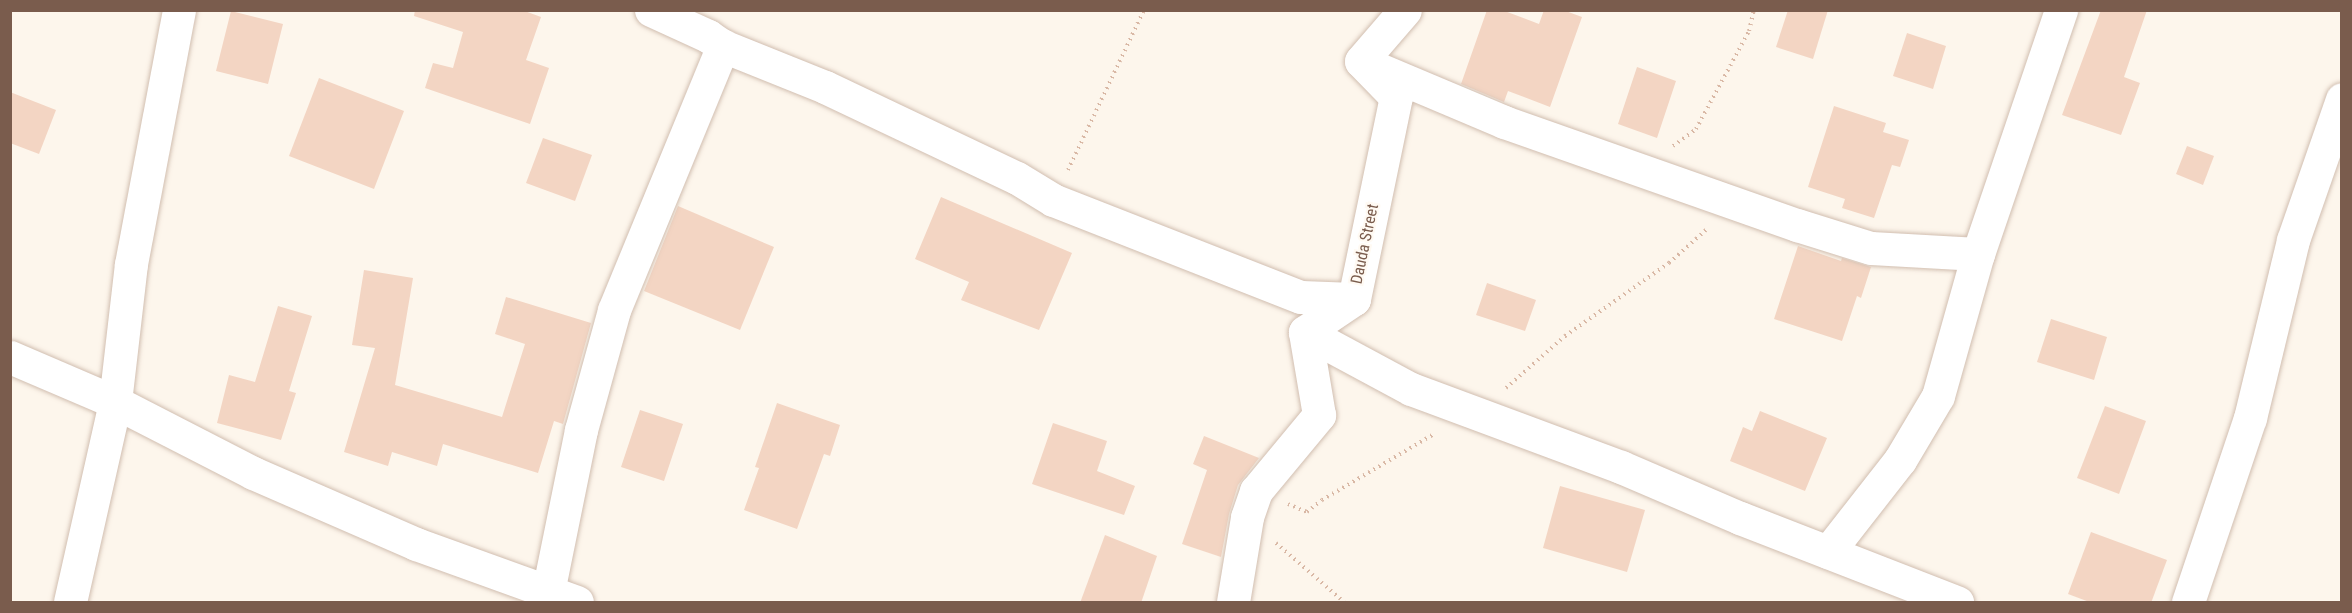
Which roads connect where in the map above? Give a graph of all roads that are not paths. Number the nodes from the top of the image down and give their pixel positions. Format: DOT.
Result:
graph roads {
  1 [pos="178,10"];
  2 [pos="651,10"];
  3 [pos="1405,10"];
  4 [pos="2061,10"];
  5 [pos="723,46"];
  6 [pos="1362,61"];
  7 [pos="2342,99"];
  8 [pos="1978,255"];
  9 [pos="1354,299"];
  10 [pos="1305,332"];
  11 [pos="10,357"];
  12 [pos="115,402"];
  13 [pos="1828,552"];
  14 [pos="557,599"];
  15 [pos="70,603"];
  16 [pos="1233,603"];
  17 [pos="1957,603"];
  18 [pos="2188,603"];
  1 -- 12 [label="street"];
  2 -- 5 [label="street"];
  3 -- 6 [label="street"];
  4 -- 8 [label="street"];
  5 -- 9 [label="street"];
  5 -- 14 [label="street"];
  6 -- 8 [label="street"];
  6 -- 9 [label="street, Dauda Street"];
  7 -- 18 [label="street"];
  8 -- 13 [label="street"];
  9 -- 10 [label="street, Dauda Street"];
  10 -- 13 [label="street"];
  10 -- 16 [label="street"];
  11 -- 12 [label="street"];
  12 -- 14 [label="street"];
  12 -- 15 [label="street"];
  13 -- 17 [label="street"];
}
